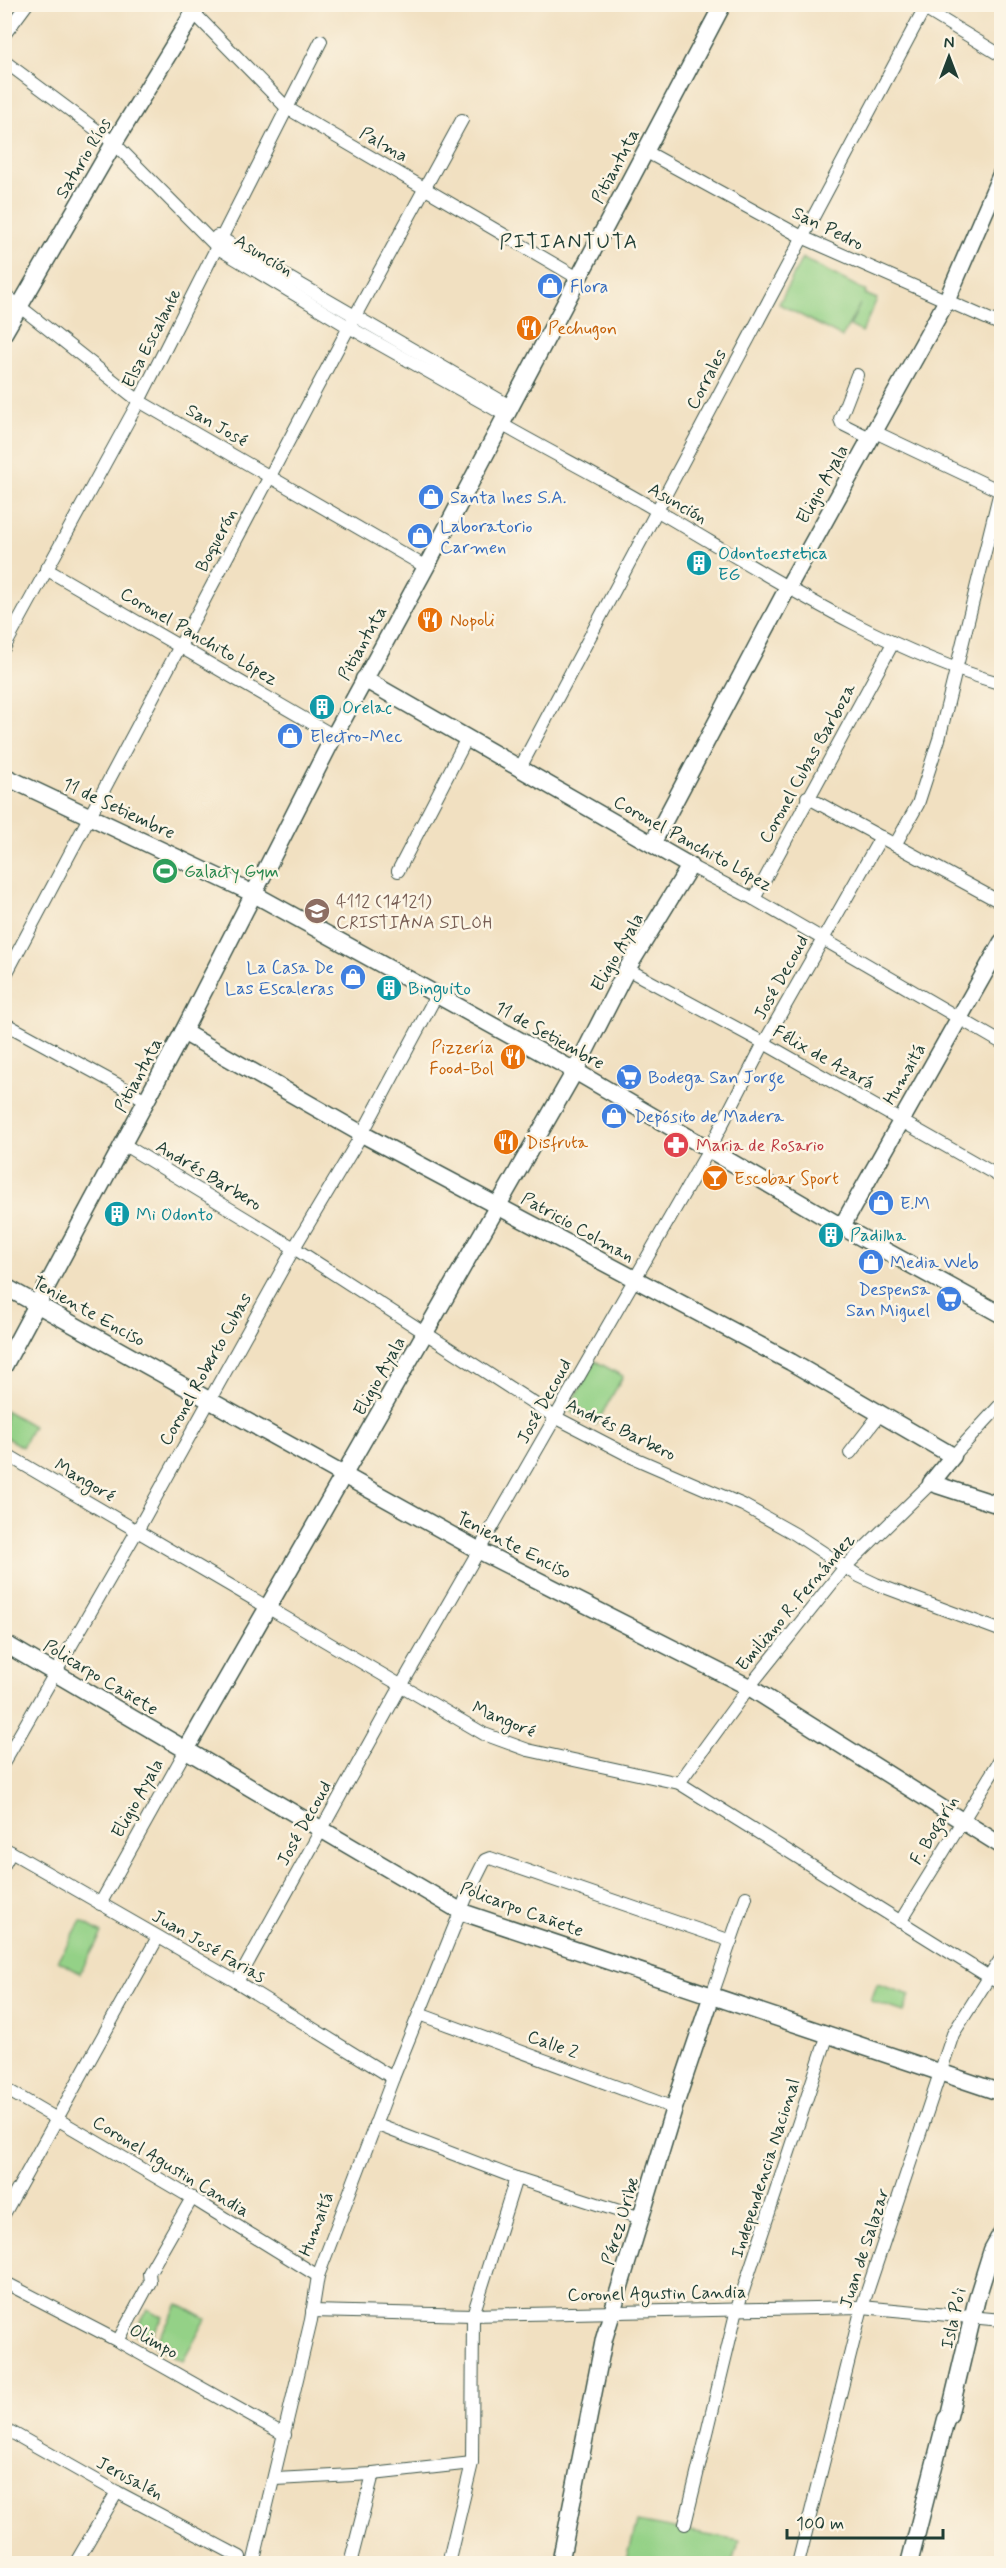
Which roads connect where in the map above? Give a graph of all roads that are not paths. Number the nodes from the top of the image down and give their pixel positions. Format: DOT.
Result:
graph roads {
  1 [pos="27,4"];
  2 [pos="723,4"];
  3 [pos="921,7"];
  4 [pos="197,9"];
  5 [pos="4,35"];
  6 [pos="321,41"];
  7 [pos="1002,56"];
  8 [pos="4,62"];
  9 [pos="287,108"];
  10 [pos="462,120"];
  11 [pos="114,142"];
  12 [pos="645,151"];
  13 [pos="1002,172"];
  14 [pos="423,188"];
  15 [pos="802,237"];
  16 [pos="220,244"];
  17 [pos="578,278"];
  18 [pos="4,294"];
  19 [pos="946,302"];
  20 [pos="19,305"];
  21 [pos="356,315"];
  22 [pos="1002,325"];
  23 [pos="349,327"];
  24 [pos="4,333"];
  25 [pos="857,375"];
  26 [pos="139,401"];
  27 [pos="505,415"];
  28 [pos="871,435"];
  29 [pos="270,477"];
  30 [pos="1001,492"];
  31 [pos="656,510"];
  32 [pos="426,567"];
  33 [pos="46,569"];
  34 [pos="787,589"];
  35 [pos="8,632"];
  36 [pos="893,644"];
  37 [pos="180,647"];
  38 [pos="4,648"];
  39 [pos="956,670"];
  40 [pos="364,679"];
  41 [pos="1002,684"];
  42 [pos="334,736"];
  43 [pos="467,738"];
  44 [pos="520,768"];
  45 [pos="4,776"];
  46 [pos="807,797"];
  47 [pos="91,816"];
  48 [pos="881,837"];
  49 [pos="652,844"];
  50 [pos="895,846"];
  51 [pos="690,866"];
  52 [pos="398,871"];
  53 [pos="252,893"];
  54 [pos="754,899"];
  55 [pos="1002,903"];
  56 [pos="823,940"];
  57 [pos="1002,942"];
  58 [pos="627,969"];
  59 [pos="4,978"];
  60 [pos="437,994"];
  61 [pos="959,1017"];
  62 [pos="4,1023"];
  63 [pos="183,1032"];
  64 [pos="764,1043"];
  65 [pos="1002,1043"];
  66 [pos="575,1071"];
  67 [pos="146,1100"];
  68 [pos="900,1120"];
  69 [pos="362,1134"];
  70 [pos="123,1144"];
  71 [pos="710,1148"];
  72 [pos="1002,1178"];
  73 [pos="497,1204"];
  74 [pos="842,1226"];
  75 [pos="294,1248"];
  76 [pos="632,1280"];
  77 [pos="4,1286"];
  78 [pos="36,1304"];
  79 [pos="1002,1315"];
  80 [pos="424,1334"];
  81 [pos="4,1366"];
  82 [pos="209,1399"];
  83 [pos="1002,1403"];
  84 [pos="880,1414"];
  85 [pos="555,1418"];
  86 [pos="4,1453"];
  87 [pos="850,1454"];
  88 [pos="953,1456"];
  89 [pos="344,1476"];
  90 [pos="931,1483"];
  91 [pos="1002,1506"];
  92 [pos="137,1531"];
  93 [pos="480,1551"];
  94 [pos="845,1567"];
  95 [pos="268,1607"];
  96 [pos="1002,1631"];
  97 [pos="4,1643"];
  98 [pos="55,1672"];
  99 [pos="400,1686"];
  100 [pos="749,1687"];
  101 [pos="186,1750"];
  102 [pos="1001,1758"];
  103 [pos="4,1762"];
  104 [pos="679,1783"];
  105 [pos="960,1821"];
  106 [pos="321,1829"];
  107 [pos="1002,1846"];
  108 [pos="8,1850"];
  109 [pos="4,1865"];
  110 [pos="746,1897"];
  111 [pos="100,1904"];
  112 [pos="462,1912"];
  113 [pos="900,1922"];
  114 [pos="158,1937"];
  115 [pos="731,1941"];
  116 [pos="1002,1957"];
  117 [pos="988,1977"];
  118 [pos="237,1982"];
  119 [pos="1002,1985"];
  120 [pos="712,1995"];
  121 [pos="419,2014"];
  122 [pos="828,2034"];
  123 [pos="940,2073"];
  124 [pos="393,2078"];
  125 [pos="4,2088"];
  126 [pos="1002,2093"];
  127 [pos="674,2108"];
  128 [pos="57,2119"];
  129 [pos="375,2124"];
  130 [pos="516,2178"];
  131 [pos="192,2198"];
  132 [pos="4,2214"];
  133 [pos="641,2218"];
  134 [pos="1002,2232"];
  135 [pos="318,2276"];
  136 [pos="4,2282"];
  137 [pos="862,2307"];
  138 [pos="737,2309"];
  139 [pos="312,2311"];
  140 [pos="612,2313"];
  141 [pos="473,2315"];
  142 [pos="973,2319"];
  143 [pos="1002,2320"];
  144 [pos="117,2341"];
  145 [pos="949,2416"];
  146 [pos="4,2428"];
  147 [pos="285,2436"];
  148 [pos="472,2463"];
  149 [pos="373,2474"];
  150 [pos="275,2479"];
  151 [pos="117,2492"];
  152 [pos="686,2524"];
  153 [pos="240,2558"];
  154 [pos="75,2564"];
  155 [pos="253,2564"];
  156 [pos="350,2564"];
  157 [pos="448,2564"];
  158 [pos="560,2564"];
  159 [pos="798,2564"];
  160 [pos="909,2564"];
  161 [pos="920,2564"];
  1 -- 5 [label="street"];
  2 -- 12 [label="street, Pitiantuta"];
  3 -- 7 [label="street"];
  3 -- 15 [label="street, Corrales"];
  4 -- 9 [label="street, Palma"];
  4 -- 11 [label="street, Saturio Ríos"];
  6 -- 9 [label="street, Elsa Escalante"];
  8 -- 11 [label="street, Asunción"];
  9 -- 14 [label="street, Palma"];
  9 -- 16 [label="street, Elsa Escalante"];
  10 -- 14 [label="street, Boquerón"];
  11 -- 16 [label="street, Asunción"];
  11 -- 20 [label="street, Saturio Ríos"];
  12 -- 15 [label="street, San Pedro"];
  12 -- 17 [label="street, Pitiantuta"];
  13 -- 19 [label="street, Eligio Ayala"];
  14 -- 17 [label="street, Palma"];
  14 -- 21 [label="street, Boquerón"];
  15 -- 19 [label="street, San Pedro"];
  15 -- 31 [label="street, Corrales"];
  16 -- 21 [label="street, Asunción"];
  16 -- 23 [label="street, Asunción"];
  16 -- 26 [label="street, Elsa Escalante"];
  17 -- 27 [label="street, Pitiantuta"];
  18 -- 20 [label="street, San José"];
  19 -- 22 [label="street, San Pedro"];
  19 -- 28 [label="street, Eligio Ayala"];
  20 -- 24 [label="street, Saturio Ríos"];
  20 -- 26 [label="street, San José"];
  21 -- 23 [label="street, Boquerón"];
  21 -- 27 [label="street, Asunción"];
  23 -- 27 [label="street, Asunción"];
  23 -- 29 [label="street, Boquerón"];
  25 -- 28 [label="street"];
  26 -- 29 [label="street, San José"];
  26 -- 33 [label="street, Elsa Escalante"];
  27 -- 31 [label="street, Asunción"];
  27 -- 32 [label="street, Pitiantuta"];
  28 -- 30 [label="street"];
  28 -- 34 [label="street, Eligio Ayala"];
  29 -- 32 [label="street, San José"];
  29 -- 37 [label="street, Boquerón"];
  30 -- 39 [label="street"];
  31 -- 34 [label="street, Asunción"];
  31 -- 44 [label="street, Corrales"];
  32 -- 40 [label="street, Pitiantuta"];
  33 -- 35 [label="street, Elsa Escalante"];
  33 -- 37 [label="street, Coronel Panchito López"];
  34 -- 36 [label="street, Asunción"];
  34 -- 49 [label="street, Eligio Ayala"];
  35 -- 38 [label="street, Elsa Escalante"];
  36 -- 39 [label="street, Asunción"];
  36 -- 46 [label="street, Coronel Cubas Barboza"];
  37 -- 42 [label="street, Coronel Panchito López"];
  37 -- 47 [label="street, Boquerón"];
  39 -- 41 [label="street, Asunción"];
  39 -- 50 [label="street"];
  40 -- 42 [label="street, Pitiantuta"];
  40 -- 43 [label="street, Coronel Panchito López"];
  42 -- 53 [label="street, Pitiantuta"];
  43 -- 44 [label="street, Coronel Panchito López"];
  43 -- 52 [label="street"];
  44 -- 49 [label="street, Coronel Panchito López"];
  45 -- 47 [label="street, 11 de Setiembre"];
  46 -- 48 [label="street"];
  46 -- 54 [label="street, Coronel Cubas Barboza"];
  47 -- 53 [label="street, 11 de Setiembre"];
  47 -- 59 [label="street, Boquerón"];
  48 -- 50 [label="street"];
  48 -- 56 [label="street, José Decoud"];
  49 -- 51 [label="street, Coronel Panchito López"];
  50 -- 55 [label="street"];
  51 -- 54 [label="street, Coronel Panchito López"];
  51 -- 58 [label="street, Eligio Ayala"];
  53 -- 60 [label="street, 11 de Setiembre"];
  53 -- 63 [label="street, Pitiantuta"];
  54 -- 56 [label="street, Coronel Panchito López"];
  56 -- 61 [label="street, Coronel Panchito López"];
  56 -- 64 [label="street, José Decoud"];
  57 -- 61 [label="street, Humaitá"];
  58 -- 64 [label="street, Félix de Azará"];
  58 -- 66 [label="street, Eligio Ayala"];
  60 -- 66 [label="street, 11 de Setiembre"];
  60 -- 69 [label="street, Coronel Roberto Cubas"];
  61 -- 65 [label="street, Coronel Panchito López"];
  61 -- 68 [label="street, Humaitá"];
  62 -- 67 [label="street"];
  63 -- 67 [label="street, Pitiantuta"];
  63 -- 69 [label="street, Patricio Colman"];
  64 -- 68 [label="street, Félix de Azará"];
  64 -- 71 [label="street, José Decoud"];
  66 -- 71 [label="street, 11 de Setiembre"];
  66 -- 73 [label="street, Eligio Ayala"];
  67 -- 70 [label="street, Pitiantuta"];
  68 -- 72 [label="street, Félix de Azará"];
  68 -- 74 [label="street, Humaitá"];
  69 -- 73 [label="street, Patricio Colman"];
  69 -- 75 [label="street, Coronel Roberto Cubas"];
  70 -- 75 [label="street, Andrés Barbero"];
  70 -- 78 [label="street, Pitiantuta"];
  71 -- 74 [label="street, 11 de Setiembre"];
  71 -- 76 [label="street, José Decoud"];
  73 -- 76 [label="street, Patricio Colman"];
  73 -- 80 [label="street, Eligio Ayala"];
  74 -- 79 [label="street, 11 de Setiembre"];
  75 -- 80 [label="street, Andrés Barbero"];
  75 -- 82 [label="street, Coronel Roberto Cubas"];
  76 -- 84 [label="street, Patricio Colman"];
  76 -- 85 [label="street, José Decoud"];
  77 -- 78 [label="street, Teniente Enciso"];
  78 -- 81 [label="street, Pitiantuta"];
  78 -- 82 [label="street, Teniente Enciso"];
  80 -- 85 [label="street, Andrés Barbero"];
  80 -- 89 [label="street, Eligio Ayala"];
  82 -- 89 [label="street, Teniente Enciso"];
  82 -- 92 [label="street, Coronel Roberto Cubas"];
  83 -- 88 [label="street, Emiliano R. Fernández"];
  84 -- 87 [label="street"];
  84 -- 88 [label="street, Patricio Colman"];
  85 -- 93 [label="street, José Decoud"];
  85 -- 94 [label="street, Andrés Barbero"];
  86 -- 92 [label="street, Mangoré"];
  88 -- 90 [label="street, Emiliano R. Fernández"];
  89 -- 93 [label="street, Teniente Enciso"];
  89 -- 95 [label="street, Eligio Ayala"];
  90 -- 91 [label="street"];
  90 -- 94 [label="street, Emiliano R. Fernández"];
  92 -- 95 [label="street, Mangoré"];
  92 -- 98 [label="street, Coronel Roberto Cubas"];
  93 -- 99 [label="street, José Decoud"];
  93 -- 100 [label="street, Teniente Enciso"];
  94 -- 96 [label="street, Andrés Barbero"];
  94 -- 100 [label="street, Emiliano R. Fernández"];
  95 -- 99 [label="street, Mangoré"];
  95 -- 101 [label="street, Eligio Ayala"];
  97 -- 98 [label="street, Policarpo Cañete"];
  98 -- 101 [label="street, Policarpo Cañete"];
  98 -- 103 [label="street, Coronel Roberto Cubas"];
  99 -- 104 [label="street, Mangoré"];
  99 -- 106 [label="street, José Decoud"];
  100 -- 104 [label="street, Emiliano R. Fernández"];
  100 -- 105 [label="street, Teniente Enciso"];
  101 -- 106 [label="street, Policarpo Cañete"];
  101 -- 111 [label="street, Eligio Ayala"];
  102 -- 105 [label="street, F. Bogarín"];
  104 -- 113 [label="street, Mangoré"];
  105 -- 107 [label="street, Teniente Enciso"];
  105 -- 113 [label="street, F. Bogarín"];
  106 -- 112 [label="street, Policarpo Cañete"];
  106 -- 118 [label="street, José Decoud"];
  108 -- 109 [label="street"];
  108 -- 111 [label="street, Juan José Farias"];
  110 -- 115 [label="street, Pérez Uribe"];
  111 -- 114 [label="street, Juan José Farias"];
  112 -- 115 [label="street, Humaitá"];
  112 -- 120 [label="street, Policarpo Cañete"];
  112 -- 121 [label="street, Humaitá"];
  113 -- 117 [label="street, Mangoré"];
  114 -- 118 [label="street, Juan José Farias"];
  114 -- 128 [label="street"];
  115 -- 120 [label="street, Pérez Uribe"];
  116 -- 117 [label="street, Juan de Salazar"];
  117 -- 119 [label="street, Mangoré"];
  117 -- 123 [label="street, Juan de Salazar"];
  118 -- 124 [label="street, Juan José Farias"];
  120 -- 122 [label="street, Policarpo Cañete"];
  120 -- 127 [label="street, Pérez Uribe"];
  121 -- 124 [label="street, Humaitá"];
  121 -- 127 [label="street, Calle 2"];
  122 -- 123 [label="street, Policarpo Cañete"];
  122 -- 138 [label="street, Independencia Nacional"];
  123 -- 126 [label="street, Policarpo Cañete"];
  123 -- 137 [label="street, Juan de Salazar"];
  124 -- 129 [label="street, Humaitá"];
  125 -- 128 [label="street, Coronel Agustin Candia"];
  127 -- 133 [label="street, Pérez Uribe"];
  128 -- 131 [label="street, Coronel Agustin Candia"];
  128 -- 132 [label="street"];
  129 -- 130 [label="street"];
  129 -- 135 [label="street, Humaitá"];
  130 -- 133 [label="street"];
  130 -- 141 [label="street"];
  131 -- 135 [label="street, Coronel Agustin Candia"];
  131 -- 144 [label="street"];
  133 -- 140 [label="street, Pérez Uribe"];
  134 -- 142 [label="street, Isla Po'i"];
  135 -- 139 [label="street, Humaitá"];
  136 -- 144 [label="street, Olimpo"];
  137 -- 138 [label="street, Coronel Agustin Candia"];
  137 -- 142 [label="street, Coronel Agustin Candia"];
  137 -- 159 [label="street, Juan de Salazar"];
  138 -- 140 [label="street, Coronel Agustin Candia"];
  138 -- 152 [label="street, Independencia Nacional"];
  139 -- 141 [label="street, Coronel Agustin Candia"];
  139 -- 147 [label="street, Humaitá"];
  140 -- 141 [label="street, Coronel Agustin Candia"];
  140 -- 158 [label="street, Pérez Uribe"];
  141 -- 148 [label="street"];
  142 -- 143 [label="street, Coronel Agustin Candia"];
  142 -- 145 [label="street, Isla Po'i"];
  144 -- 147 [label="street, Olimpo"];
  145 -- 160 [label="street, Isla Po'i"];
  145 -- 161 [label="street, Isla Po'i"];
  146 -- 151 [label="street, Jerusalén"];
  147 -- 150 [label="street, Humaitá"];
  148 -- 149 [label="street"];
  148 -- 157 [label="street"];
  149 -- 150 [label="street"];
  149 -- 156 [label="street"];
  150 -- 155 [label="street, Humaitá"];
  151 -- 153 [label="street, Jerusalén"];
  151 -- 154 [label="street"];
}
